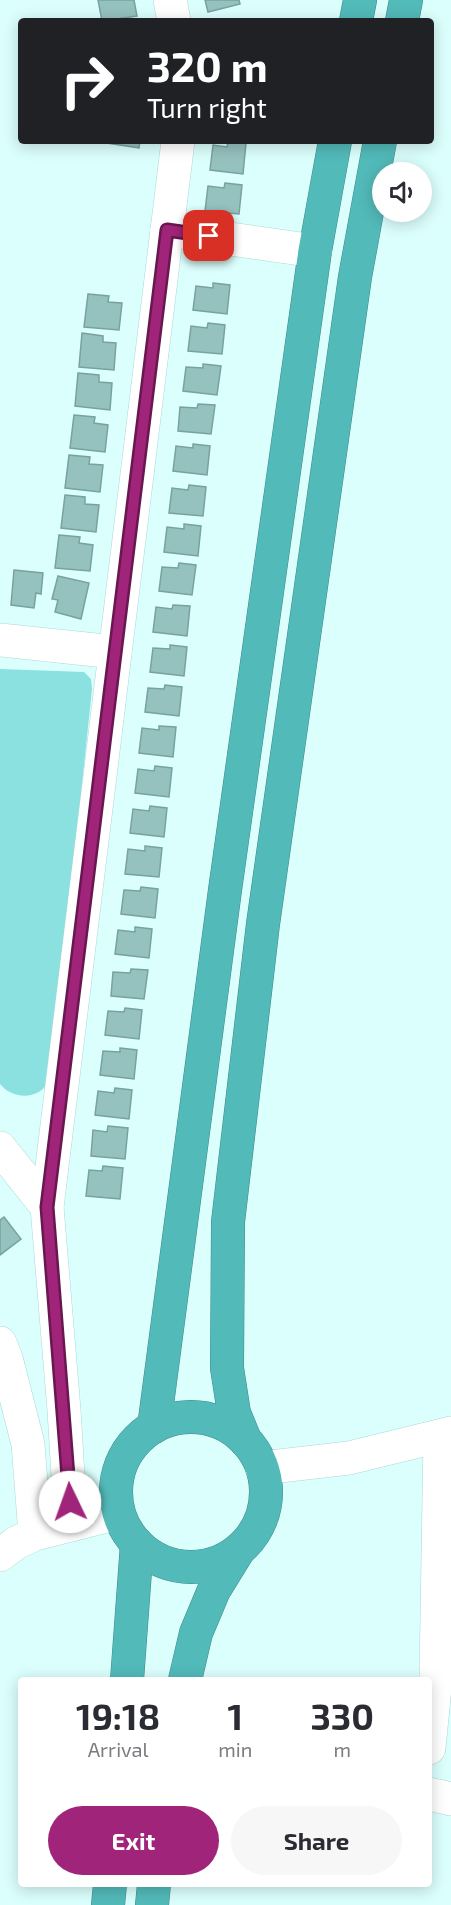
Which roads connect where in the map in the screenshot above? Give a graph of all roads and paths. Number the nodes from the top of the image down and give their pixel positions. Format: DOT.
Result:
graph roads {
  1 [pos="170,0"];
  2 [pos="360,0"];
  3 [pos="406,0"];
  4 [pos="173,18"];
  5 [pos="357,18"];
  6 [pos="403,18"];
  7 [pos="178,144"];
  8 [pos="334,144"];
  9 [pos="379,144"];
  10 [pos="167,230"];
  11 [pos="315,251"];
  12 [pos="0,640"];
  13 [pos="115,652"];
  14 [pos="0,1148"];
  15 [pos="47,1207"];
  16 [pos="0,1343"];
  17 [pos="154,1427"];
  18 [pos="446,1435"];
  19 [pos="245,1440"];
  20 [pos="262,1468"];
  21 [pos="118,1513"];
  22 [pos="71,1525"];
  23 [pos="34,1534"];
  24 [pos="137,1544"];
  25 [pos="238,1551"];
  26 [pos="0,1555"];
  27 [pos="127,1677"];
  28 [pos="186,1677"];
  29 [pos="432,1718"];
  30 [pos="432,1795"];
  31 [pos="451,1798"];
  32 [pos="110,1887"];
  33 [pos="154,1887"];
  34 [pos="108,1905"];
  35 [pos="152,1905"];
  1 -- 4 [label="street"];
  2 -- 5 [label="highway"];
  3 -- 6 [label="highway"];
  7 -- 10 [label="street"];
  8 -- 11 [label="highway"];
  9 -- 19 [label="highway"];
  10 -- 11 [label="street"];
  10 -- 13 [label="street"];
  11 -- 17 [label="highway"];
  12 -- 13 [label="street"];
  13 -- 15 [label="street"];
  14 -- 15 [label="street"];
  15 -- 22 [label="street"];
  16 -- 23 [label="street"];
  17 -- 19 [label="highway"];
  17 -- 21 [label="highway"];
  18 -- 20 [label="street"];
  18 -- 29 [label="street"];
  19 -- 20 [label="highway"];
  20 -- 25 [label="highway"];
  21 -- 22 [label="street"];
  21 -- 24 [label="highway"];
  22 -- 23 [label="street"];
  23 -- 26 [label="street"];
  24 -- 25 [label="highway"];
  24 -- 27 [label="highway"];
  25 -- 28 [label="highway"];
  30 -- 31 [label="street"];
  32 -- 34 [label="highway"];
  33 -- 35 [label="highway"];
}
